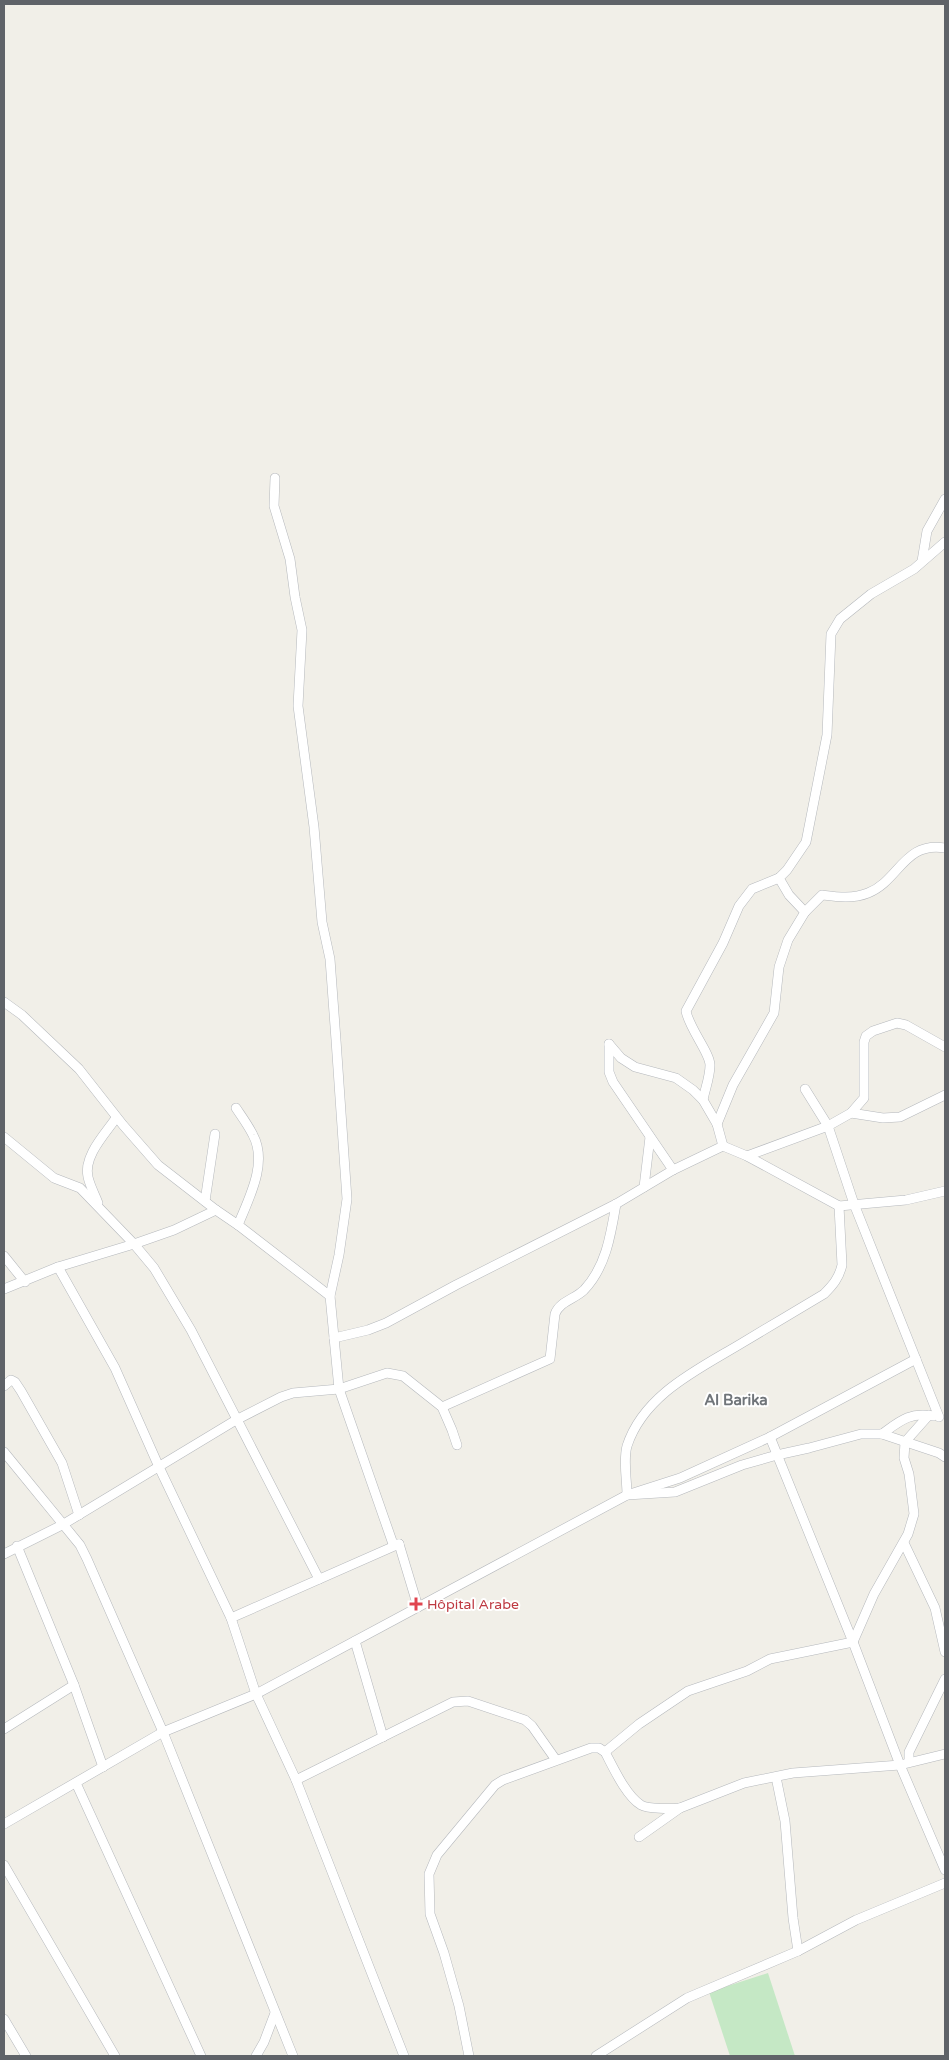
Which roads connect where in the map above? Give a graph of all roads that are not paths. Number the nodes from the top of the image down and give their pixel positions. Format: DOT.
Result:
graph roads {
  1 [pos="275,478"];
  2 [pos="945,499"];
  3 [pos="945,542"];
  4 [pos="922,561"];
  5 [pos="945,848"];
  6 [pos="779,878"];
  7 [pos="805,912"];
  8 [pos="4,1002"];
  9 [pos="945,1046"];
  10 [pos="805,1089"];
  11 [pos="945,1095"];
  12 [pos="702,1100"];
  13 [pos="236,1108"];
  14 [pos="851,1114"];
  15 [pos="116,1118"];
  16 [pos="718,1124"];
  17 [pos="828,1126"];
  18 [pos="215,1134"];
  19 [pos="4,1137"];
  20 [pos="650,1137"];
  21 [pos="723,1146"];
  22 [pos="747,1156"];
  23 [pos="673,1170"];
  24 [pos="644,1188"];
  25 [pos="945,1191"];
  26 [pos="205,1201"];
  27 [pos="616,1204"];
  28 [pos="854,1204"];
  29 [pos="839,1206"];
  30 [pos="100,1208"];
  31 [pos="216,1210"];
  32 [pos="238,1225"];
  33 [pos="134,1244"];
  34 [pos="4,1256"];
  35 [pos="58,1267"];
  36 [pos="25,1282"];
  37 [pos="4,1289"];
  38 [pos="330,1296"];
  39 [pos="334,1338"];
  40 [pos="916,1359"];
  41 [pos="4,1386"];
  42 [pos="339,1389"];
  43 [pos="442,1407"];
  44 [pos="929,1415"];
  45 [pos="942,1416"];
  46 [pos="236,1420"];
  47 [pos="882,1434"];
  48 [pos="770,1437"];
  49 [pos="905,1442"];
  50 [pos="457,1445"];
  51 [pos="4,1452"];
  52 [pos="777,1455"];
  53 [pos="945,1457"];
  54 [pos="159,1467"];
  55 [pos="627,1495"];
  56 [pos="79,1515"];
  57 [pos="62,1525"];
  58 [pos="399,1544"];
  59 [pos="904,1544"];
  60 [pos="17,1546"];
  61 [pos="4,1554"];
  62 [pos="319,1579"];
  63 [pos="418,1607"];
  64 [pos="231,1618"];
  65 [pos="355,1641"];
  66 [pos="853,1642"];
  67 [pos="945,1652"];
  68 [pos="945,1679"];
  69 [pos="74,1685"];
  70 [pos="256,1694"];
  71 [pos="4,1729"];
  72 [pos="163,1732"];
  73 [pos="384,1737"];
  74 [pos="606,1752"];
  75 [pos="945,1754"];
  76 [pos="556,1760"];
  77 [pos="909,1762"];
  78 [pos="900,1766"];
  79 [pos="103,1767"];
  80 [pos="776,1777"];
  81 [pos="296,1780"];
  82 [pos="76,1783"];
  83 [pos="680,1808"];
  84 [pos="4,1824"];
  85 [pos="638,1837"];
  86 [pos="4,1865"];
  87 [pos="945,1870"];
  88 [pos="945,1883"];
  89 [pos="798,1951"];
  90 [pos="274,2013"];
  91 [pos="4,2019"];
  92 [pos="282,2031"];
  93 [pos="264,2042"];
  94 [pos="26,2056"];
  95 [pos="115,2056"];
  96 [pos="201,2056"];
  97 [pos="256,2056"];
  98 [pos="293,2056"];
  99 [pos="404,2056"];
  100 [pos="469,2056"];
  101 [pos="596,2056"];
  1 -- 38 [label="street"];
  2 -- 4 [label="street"];
  3 -- 4 [label="street"];
  4 -- 6 [label="street"];
  5 -- 7 [label="street"];
  6 -- 7 [label="street"];
  6 -- 12 [label="street"];
  7 -- 16 [label="street"];
  8 -- 15 [label="street"];
  9 -- 14 [label="street"];
  10 -- 17 [label="street"];
  11 -- 14 [label="street"];
  12 -- 16 [label="street"];
  12 -- 20 [label="street"];
  13 -- 32 [label="street"];
  14 -- 17 [label="street"];
  15 -- 26 [label="street"];
  15 -- 30 [label="street"];
  16 -- 21 [label="street"];
  17 -- 22 [label="street"];
  17 -- 28 [label="street"];
  18 -- 26 [label="street"];
  19 -- 30 [label="street"];
  20 -- 23 [label="street"];
  20 -- 24 [label="street"];
  21 -- 22 [label="street"];
  21 -- 23 [label="street"];
  22 -- 29 [label="street"];
  23 -- 24 [label="street"];
  24 -- 27 [label="street"];
  25 -- 28 [label="street"];
  26 -- 31 [label="street"];
  27 -- 39 [label="street"];
  27 -- 43 [label="street"];
  28 -- 29 [label="street"];
  28 -- 40 [label="street"];
  29 -- 55 [label="street"];
  30 -- 33 [label="street"];
  31 -- 32 [label="street"];
  31 -- 33 [label="street"];
  32 -- 38 [label="street"];
  33 -- 35 [label="street"];
  33 -- 46 [label="street"];
  34 -- 36 [label="street"];
  35 -- 36 [label="street"];
  35 -- 54 [label="street"];
  36 -- 37 [label="street"];
  38 -- 39 [label="street"];
  39 -- 42 [label="street"];
  40 -- 45 [label="street"];
  40 -- 48 [label="street"];
  41 -- 56 [label="street"];
  42 -- 43 [label="street"];
  42 -- 46 [label="street"];
  42 -- 58 [label="street"];
  43 -- 50 [label="street"];
  44 -- 45 [label="street"];
  44 -- 47 [label="street"];
  44 -- 49 [label="street"];
  46 -- 54 [label="street"];
  46 -- 62 [label="street"];
  47 -- 49 [label="street"];
  47 -- 52 [label="street"];
  48 -- 52 [label="street"];
  48 -- 55 [label="street"];
  49 -- 53 [label="street"];
  49 -- 59 [label="street"];
  51 -- 57 [label="street"];
  52 -- 55 [label="street"];
  52 -- 66 [label="street"];
  54 -- 56 [label="street"];
  54 -- 64 [label="street"];
  55 -- 63 [label="street"];
  56 -- 57 [label="street"];
  57 -- 60 [label="street"];
  57 -- 72 [label="street"];
  58 -- 62 [label="street"];
  58 -- 63 [label="street"];
  59 -- 66 [label="street"];
  59 -- 67 [label="street"];
  60 -- 61 [label="street"];
  60 -- 69 [label="street"];
  62 -- 64 [label="street"];
  63 -- 65 [label="street"];
  64 -- 70 [label="street"];
  65 -- 70 [label="street"];
  65 -- 73 [label="street"];
  66 -- 74 [label="street"];
  66 -- 78 [label="street"];
  68 -- 77 [label="street"];
  69 -- 71 [label="street"];
  69 -- 79 [label="street"];
  70 -- 72 [label="street"];
  70 -- 81 [label="street"];
  72 -- 79 [label="street"];
  72 -- 90 [label="street"];
  73 -- 76 [label="street"];
  73 -- 81 [label="street"];
  74 -- 76 [label="street"];
  74 -- 83 [label="street"];
  75 -- 77 [label="street"];
  76 -- 100 [label="street"];
  77 -- 78 [label="street"];
  78 -- 80 [label="street"];
  78 -- 87 [label="street"];
  79 -- 82 [label="street"];
  80 -- 83 [label="street"];
  80 -- 89 [label="street"];
  81 -- 99 [label="street"];
  82 -- 84 [label="street"];
  82 -- 96 [label="street"];
  83 -- 85 [label="street"];
  86 -- 95 [label="street"];
  88 -- 89 [label="street"];
  89 -- 101 [label="street"];
  90 -- 92 [label="street"];
  90 -- 93 [label="street"];
  91 -- 94 [label="street"];
  92 -- 93 [label="street"];
  92 -- 98 [label="street"];
  93 -- 97 [label="street"];
}
